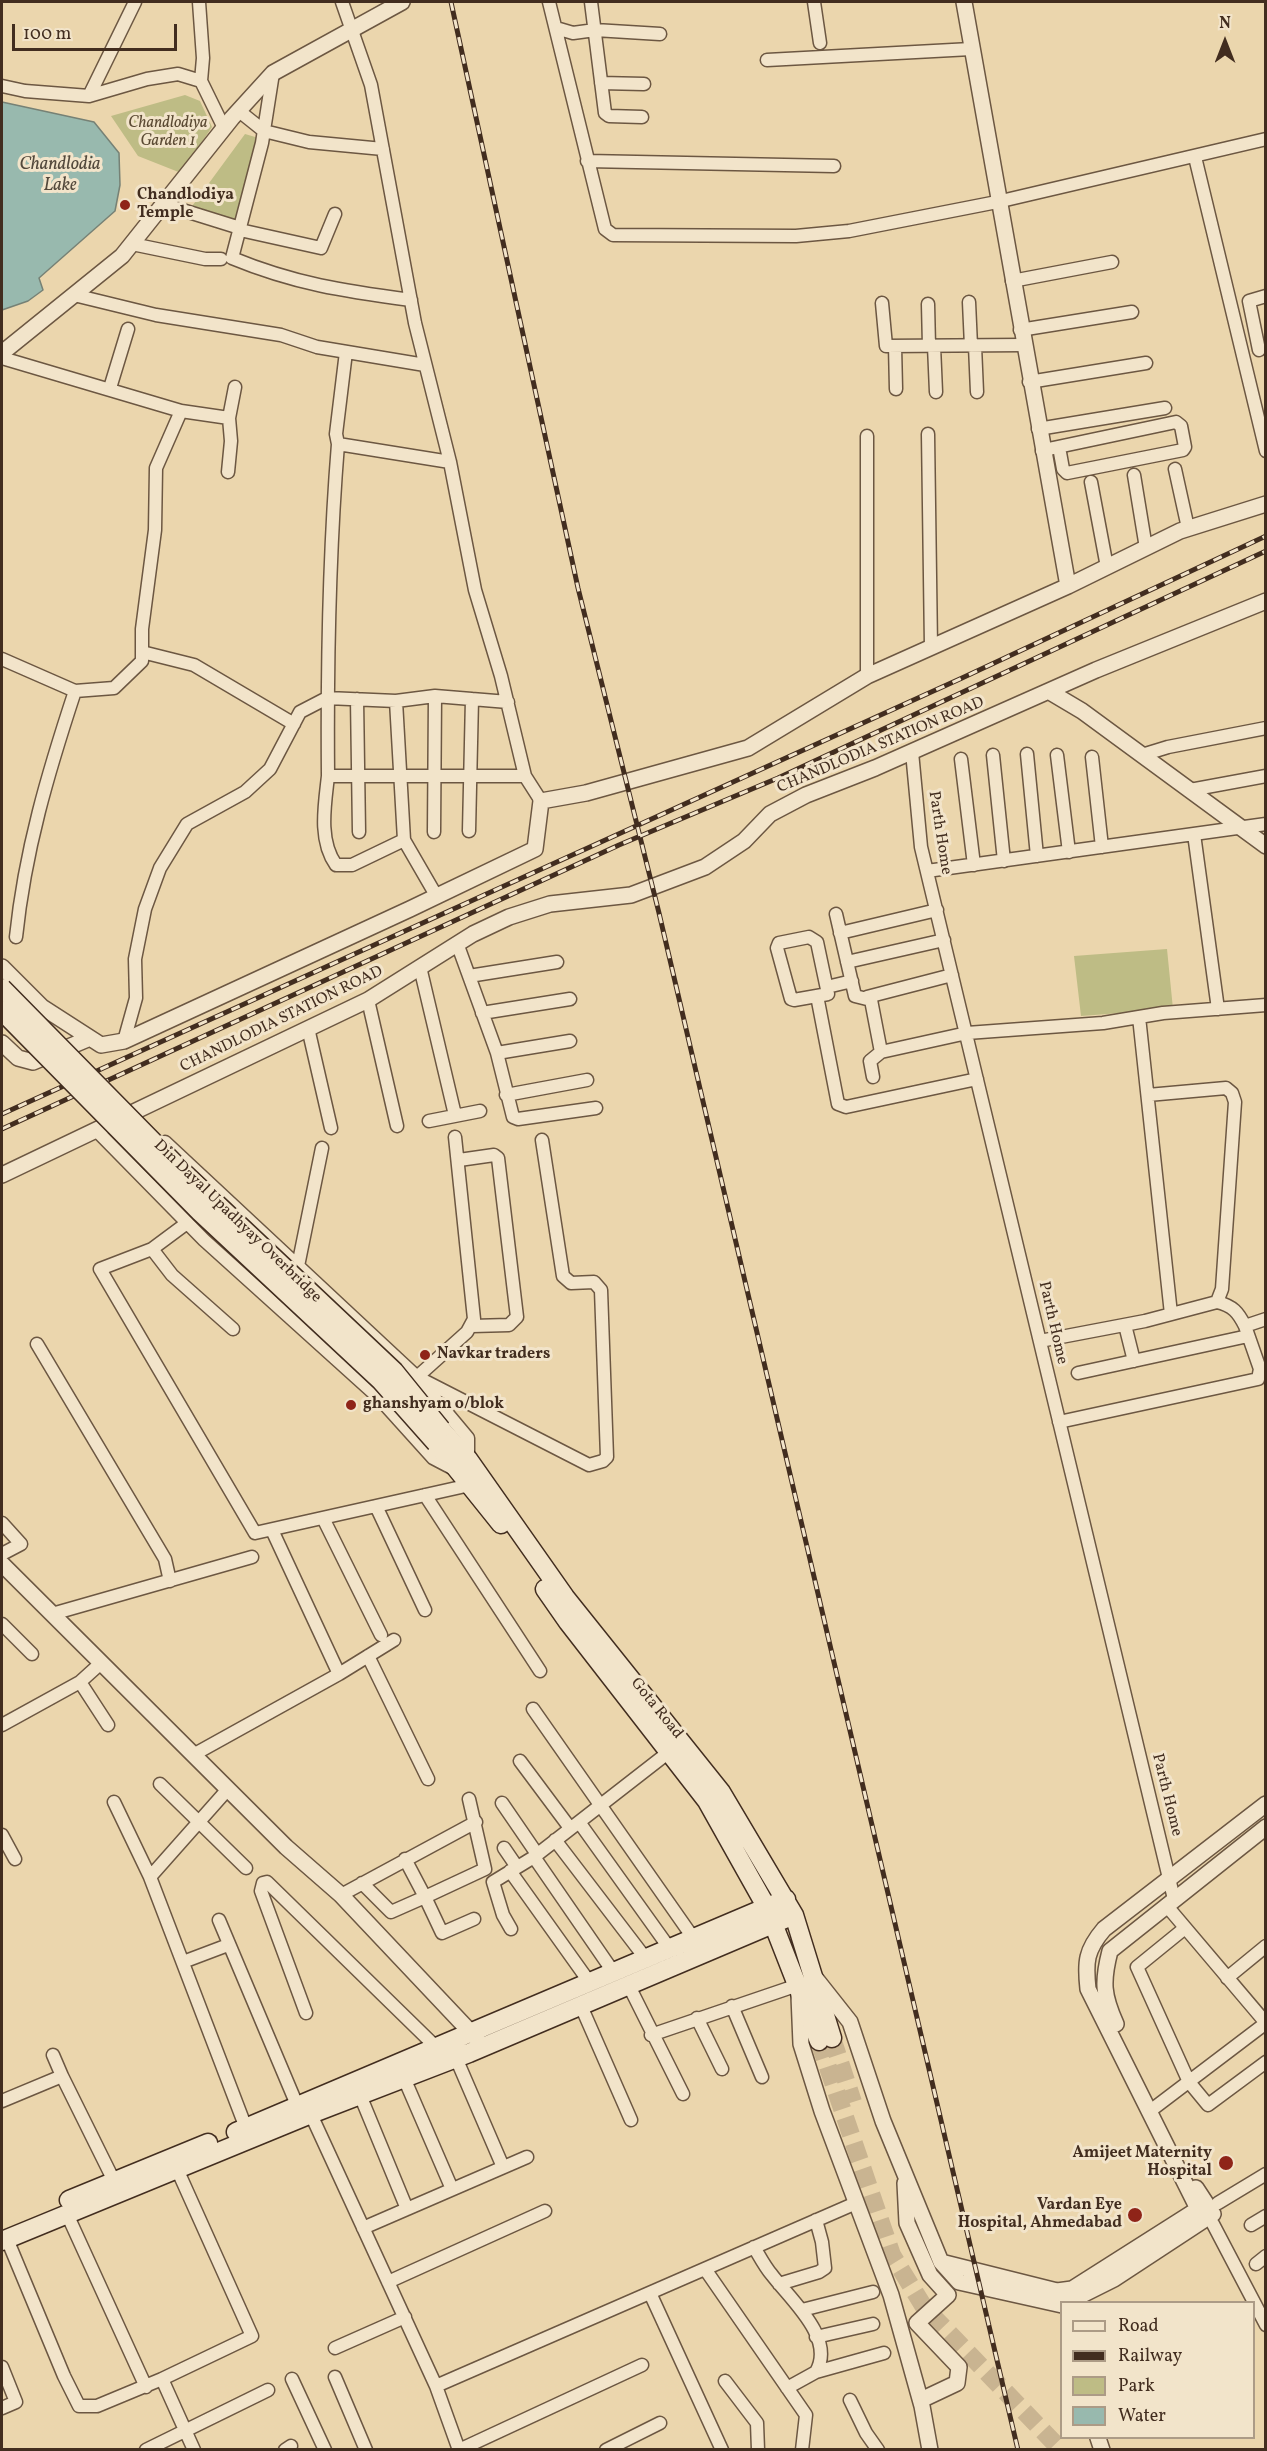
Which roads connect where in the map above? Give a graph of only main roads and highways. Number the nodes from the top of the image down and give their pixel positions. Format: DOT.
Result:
graph roads {
  1 [pos="2,988"];
  2 [pos="2,1011"];
  3 [pos="439,1436"];
  4 [pos="466,1472"];
  5 [pos="790,1907"];
  6 [pos="771,1916"];
  7 [pos="806,1981"];
  8 [pos="825,2039"];
  9 [pos="478,2040"];
  10 [pos="304,2107"];
  11 [pos="3,2236"];
  1 -- 3 [label="main road, Din Dayal Upadhyay Overbridge, bridge"];
  2 -- 3 [label="main road, Din Dayal Upadhyay Overbridge, bridge"];
  3 -- 4 [label="main road, Din Dayal Upadhyay Overbridge"];
  4 -- 5 [label="main road, Gota Road"];
  4 -- 6 [label="main road, Gota Road"];
  5 -- 6 [label="main road"];
  5 -- 7 [label="main road, Gota Road"];
  6 -- 7 [label="main road, Gota Road"];
  6 -- 9 [label="main road"];
  6 -- 9 [label="main road"];
  7 -- 8 [label="main road"];
  9 -- 10 [label="main road"];
  9 -- 10 [label="main road"];
  10 -- 11 [label="main road"];
  10 -- 11 [label="main road"];
}
